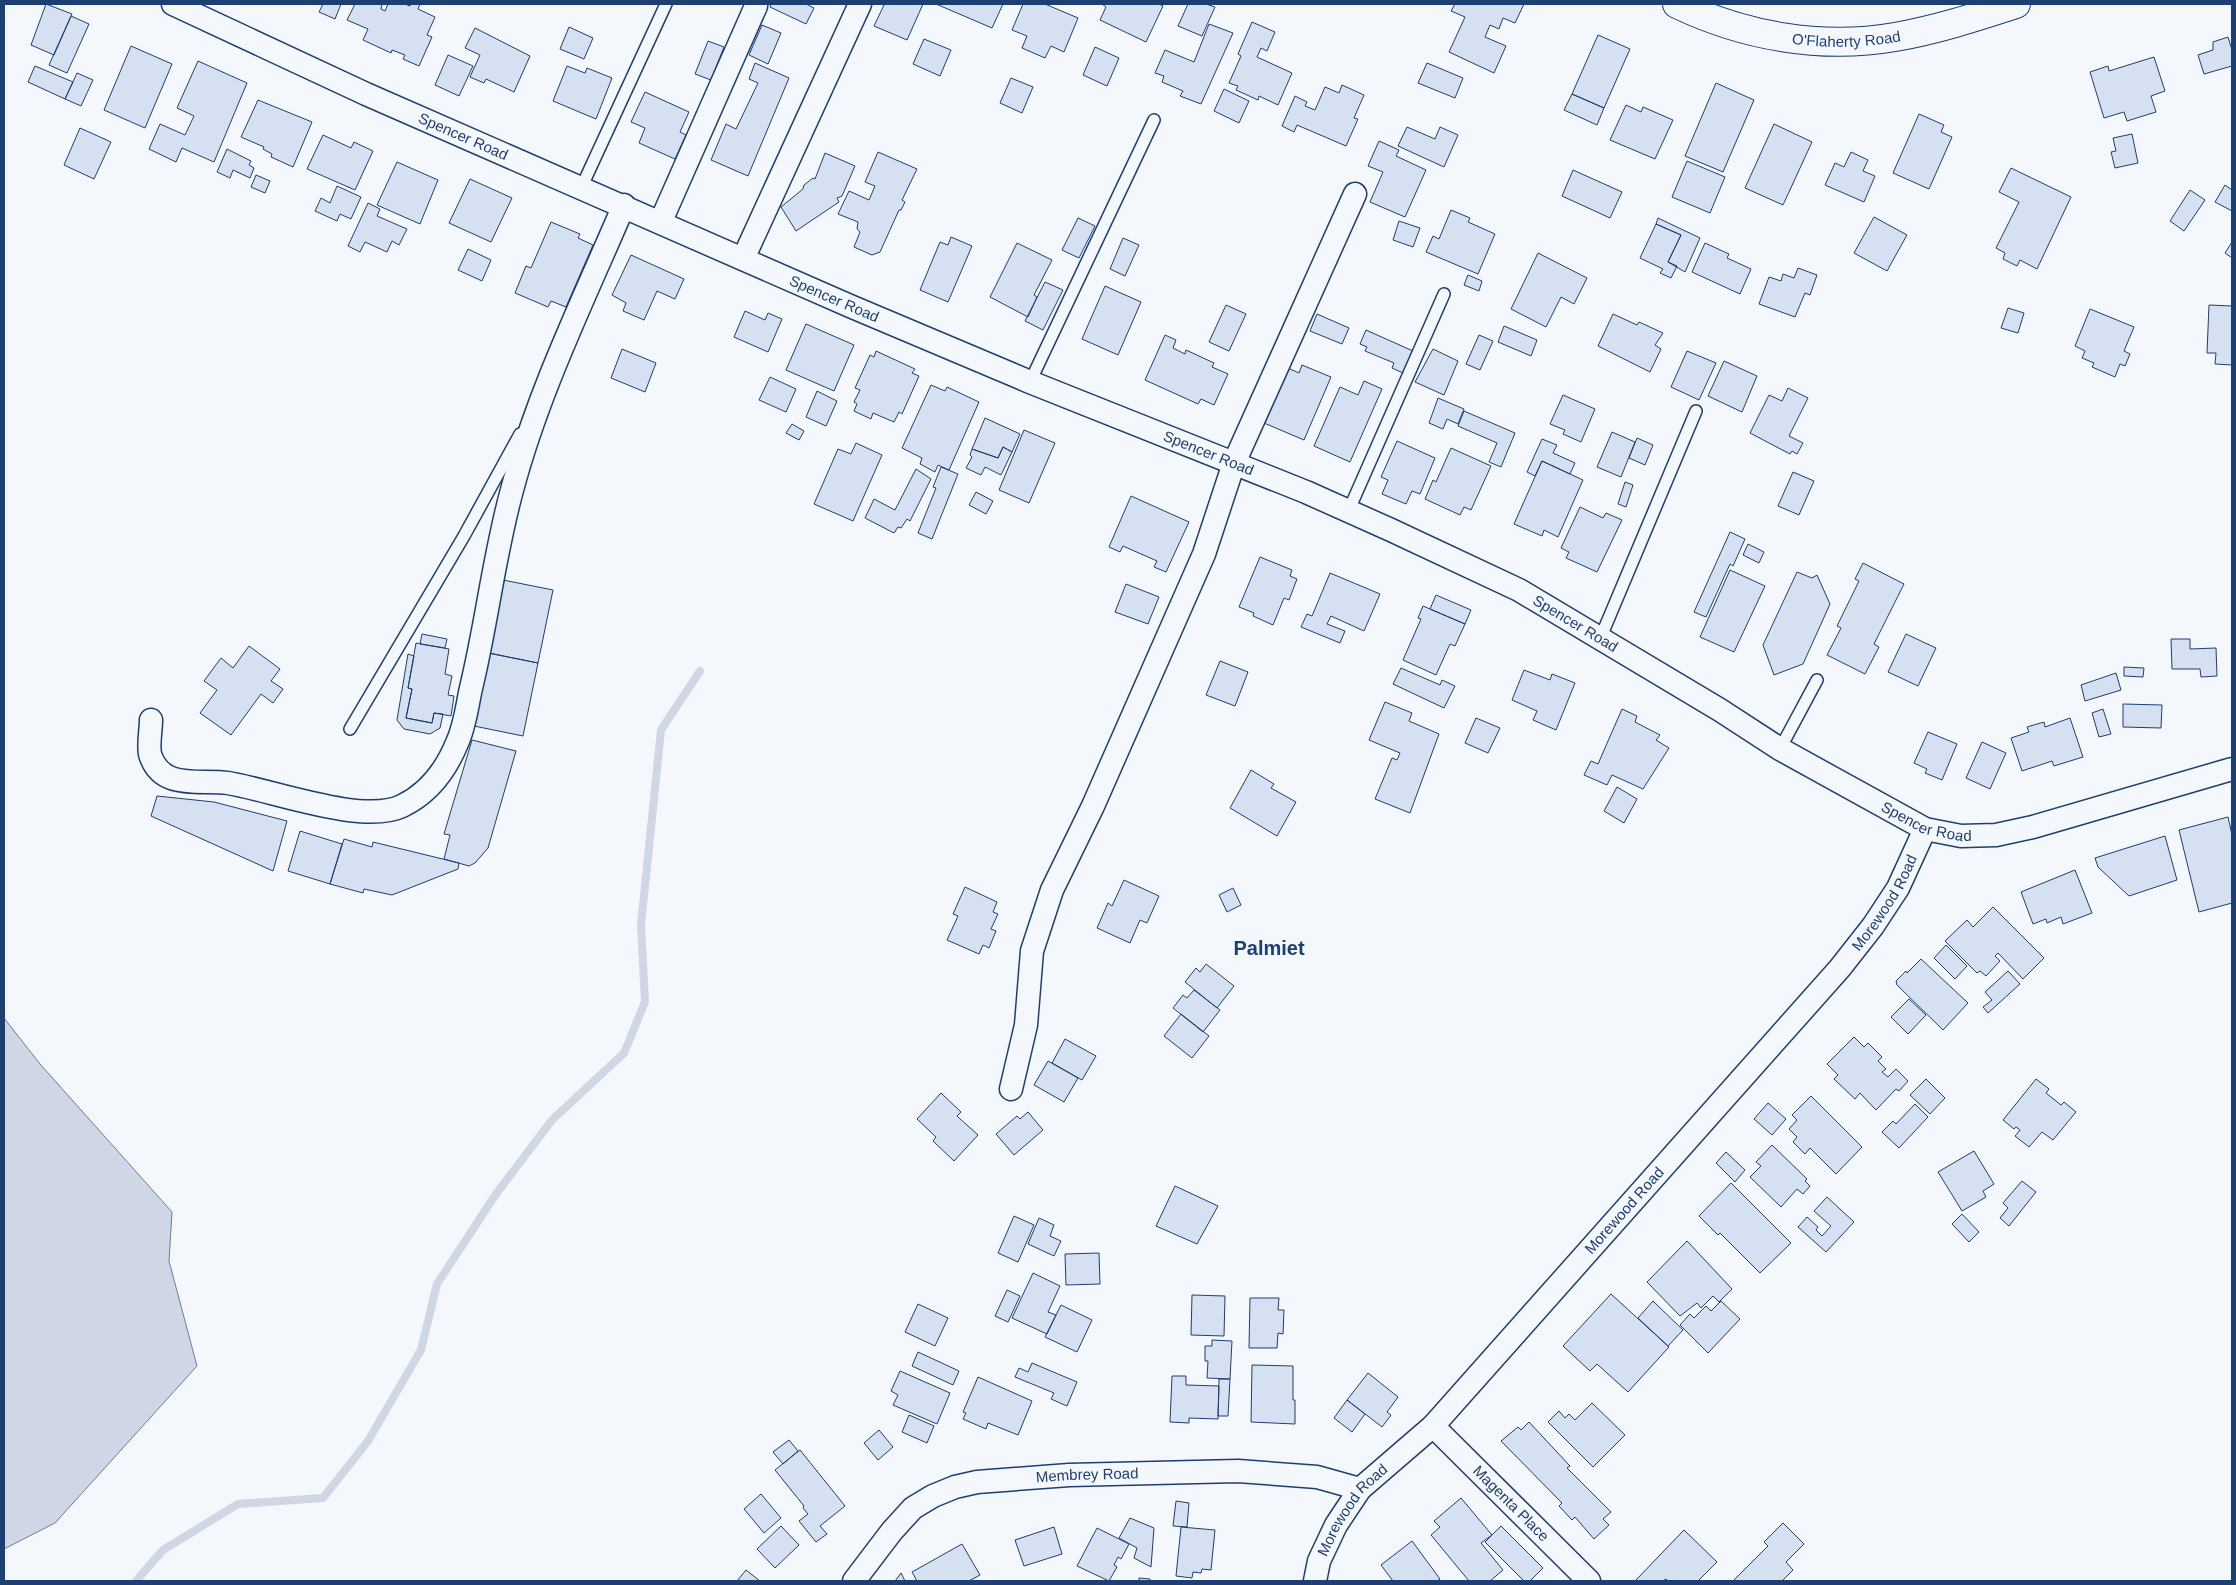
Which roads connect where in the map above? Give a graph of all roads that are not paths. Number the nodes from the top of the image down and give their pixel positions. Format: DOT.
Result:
graph roads {
  1 [pos="173,4"];
  2 [pos="666,4"];
  3 [pos="860,4"];
  4 [pos="1677,4"];
  5 [pos="2016,4"];
  6 [pos="756,6"];
  7 [pos="1154,120"];
  8 [pos="582,186"];
  9 [pos="1356,194"];
  10 [pos="624,205"];
  11 [pos="661,221"];
  12 [pos="743,259"];
  13 [pos="1444,294"];
  14 [pos="1030,382"];
  15 [pos="546,388"];
  16 [pos="1696,411"];
  17 [pos="1234,463"];
  18 [pos="1348,512"];
  19 [pos="1600,639"];
  20 [pos="1817,680"];
  21 [pos="151,720"];
  22 [pos="350,729"];
  23 [pos="1780,749"];
  24 [pos="2232,769"];
  25 [pos="1925,829"];
  26 [pos="1011,1089"];
  27 [pos="1433,1426"];
  28 [pos="1360,1489"];
  29 [pos="854,1581"];
  30 [pos="1315,1581"];
  31 [pos="1589,1581"];
  1 -- 8 [label="street, Spencer Road"];
  2 -- 8 [label="lane"];
  3 -- 12 [label="street"];
  4 -- 5 [label="street, O'Flaherty Road"];
  6 -- 11 [label="street"];
  7 -- 14 [label="lane"];
  8 -- 10 [label="street, Spencer Road"];
  9 -- 17 [label="street"];
  10 -- 11 [label="street, Spencer Road"];
  10 -- 15 [label="street"];
  11 -- 12 [label="street, Spencer Road"];
  12 -- 14 [label="street, Spencer Road"];
  13 -- 18 [label="lane"];
  14 -- 17 [label="street, Spencer Road"];
  15 -- 21 [label="street"];
  15 -- 22 [label="lane"];
  16 -- 19 [label="lane"];
  17 -- 18 [label="street, Spencer Road"];
  17 -- 26 [label="street"];
  18 -- 19 [label="street, Spencer Road"];
  19 -- 23 [label="street, Spencer Road"];
  20 -- 23 [label="lane"];
  23 -- 25 [label="street, Spencer Road"];
  24 -- 25 [label="street, Spencer Road"];
  25 -- 27 [label="street, Morewood Road"];
  27 -- 28 [label="street, Morewood Road"];
  27 -- 31 [label="street, Magenta Place"];
  28 -- 29 [label="street, Membrey Road"];
  28 -- 30 [label="street, Morewood Road"];
}
